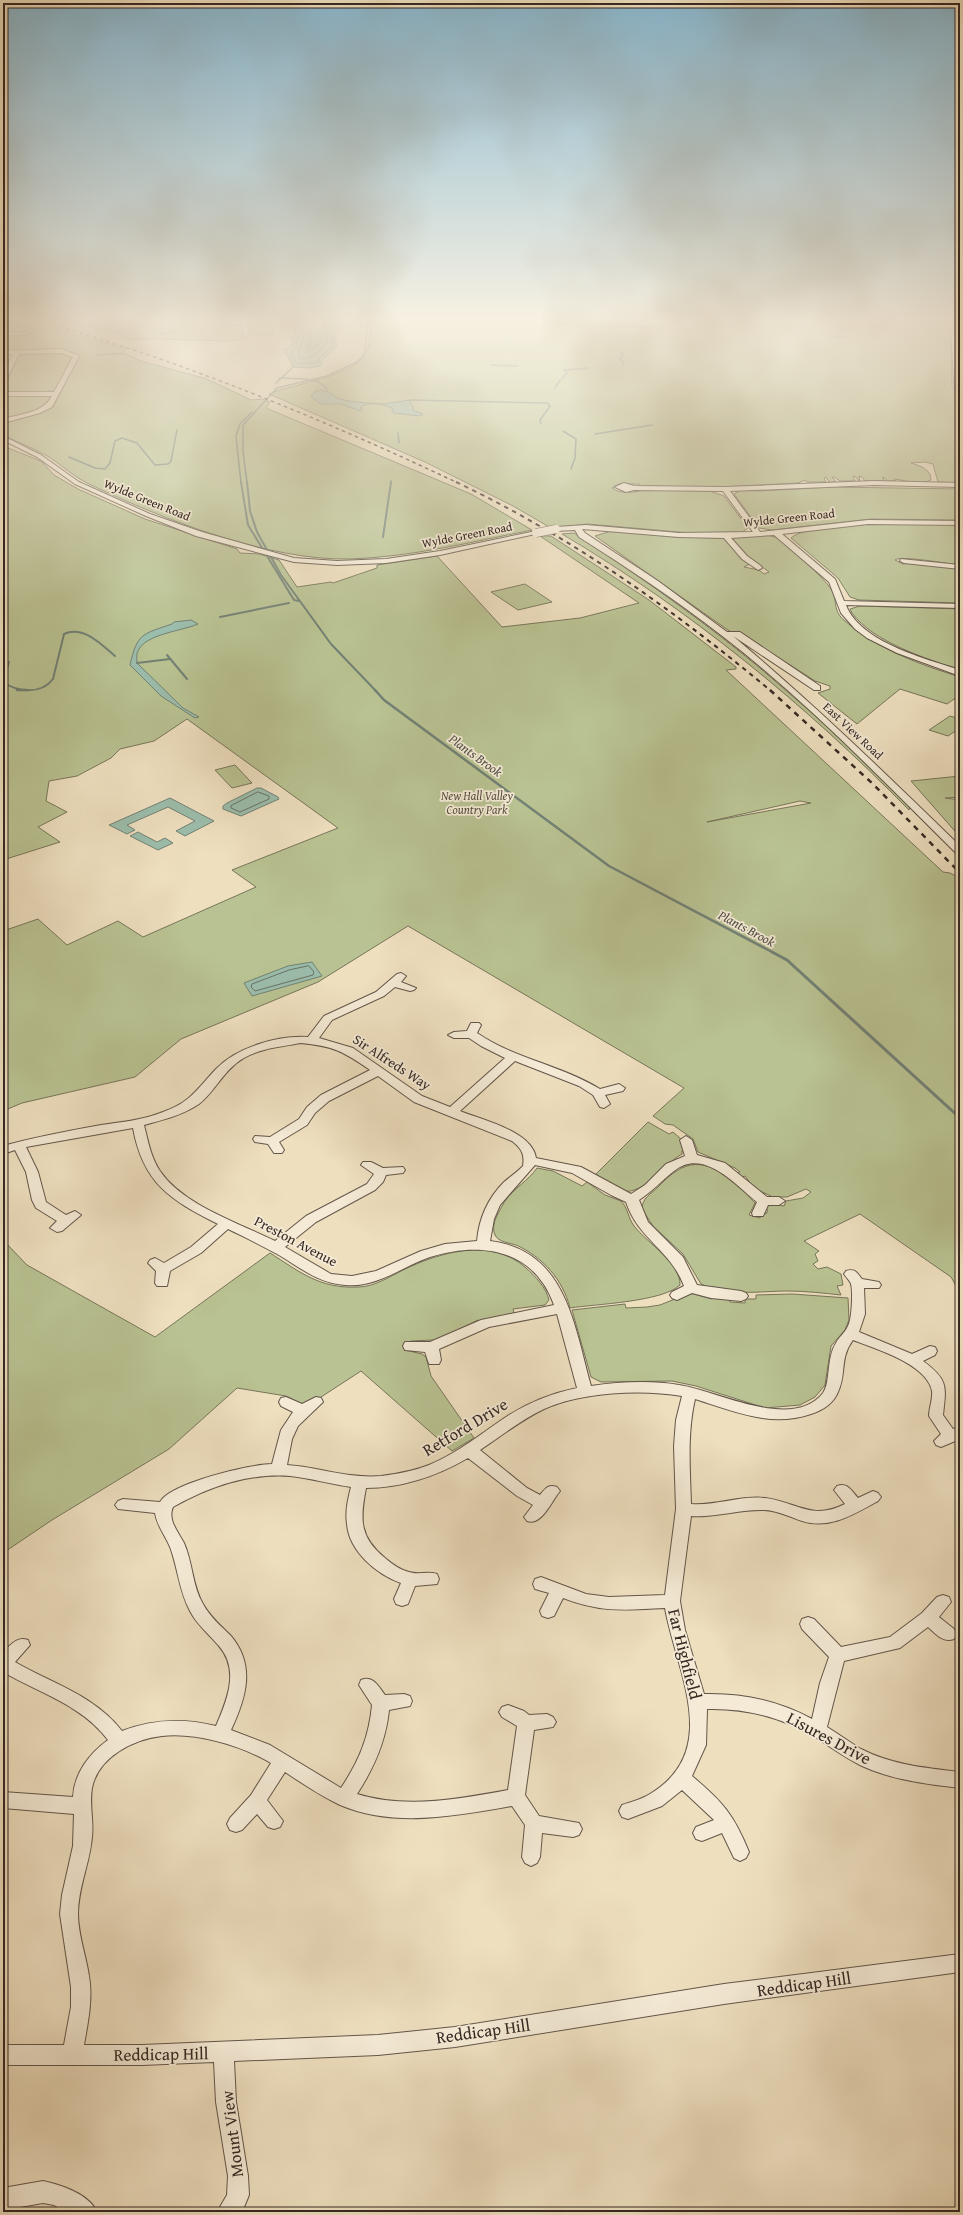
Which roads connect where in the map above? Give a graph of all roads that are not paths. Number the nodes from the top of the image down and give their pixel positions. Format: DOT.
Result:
graph roads {
  1 [pos="3,438"];
  2 [pos="12,442"];
  3 [pos="3,445"];
  4 [pos="960,485"];
  5 [pos="634,488"];
  6 [pos="725,489"];
  7 [pos="960,522"];
  8 [pos="576,527"];
  9 [pos="776,532"];
  10 [pos="758,534"];
  11 [pos="726,536"];
  12 [pos="904,561"];
  13 [pos="746,567"];
  14 [pos="960,567"];
  15 [pos="842,603"];
  16 [pos="960,606"];
  17 [pos="725,634"];
  18 [pos="960,673"];
  19 [pos="817,688"];
  20 [pos="959,850"];
  21 [pos="410,988"];
  22 [pos="454,1034"];
  23 [pos="312,1040"];
  24 [pos="512,1058"];
  25 [pos="378,1071"];
  26 [pos="619,1088"];
  27 [pos="598,1093"];
  28 [pos="604,1104"];
  29 [pos="451,1113"];
  30 [pos="138,1123"];
  31 [pos="259,1139"];
  32 [pos="686,1140"];
  33 [pos="19,1145"];
  34 [pos="3,1150"];
  35 [pos="692,1158"];
  36 [pos="531,1161"];
  37 [pos="367,1165"];
  38 [pos="399,1170"];
  39 [pos="381,1172"];
  40 [pos="632,1199"];
  41 [pos="764,1201"];
  42 [pos="779,1201"];
  43 [pos="758,1213"];
  44 [pos="66,1221"];
  45 [pos="227,1223"];
  46 [pos="483,1243"];
  47 [pos="276,1247"];
  48 [pos="162,1283"];
  49 [pos="874,1285"];
  50 [pos="690,1288"];
  51 [pos="677,1295"];
  52 [pos="741,1296"];
  53 [pos="561,1308"];
  54 [pos="851,1334"];
  55 [pos="410,1346"];
  56 [pos="930,1351"];
  57 [pos="913,1360"];
  58 [pos="585,1392"];
  59 [pos="690,1392"];
  60 [pos="286,1402"];
  61 [pos="316,1402"];
  62 [pos="301,1410"];
  63 [pos="950,1436"];
  64 [pos="469,1450"];
  65 [pos="280,1470"];
  66 [pos="359,1482"];
  67 [pos="842,1490"];
  68 [pos="552,1491"];
  69 [pos="872,1497"];
  70 [pos="542,1503"];
  71 [pos="123,1505"];
  72 [pos="856,1506"];
  73 [pos="164,1508"];
  74 [pos="684,1509"];
  75 [pos="532,1517"];
  76 [pos="410,1579"];
  77 [pos="431,1579"];
  78 [pos="541,1584"];
  79 [pos="559,1590"];
  80 [pos="402,1599"];
  81 [pos="672,1601"];
  82 [pos="942,1602"];
  83 [pos="548,1611"];
  84 [pos="928,1618"];
  85 [pos="808,1624"];
  86 [pos="948,1634"];
  87 [pos="22,1645"];
  88 [pos="838,1655"];
  89 [pos="3,1663"];
  90 [pos="367,1685"];
  91 [pos="404,1701"];
  92 [pos="698,1702"];
  93 [pos="381,1703"];
  94 [pos="508,1712"];
  95 [pos="547,1722"];
  96 [pos="526,1724"];
  97 [pos="818,1730"];
  98 [pos="220,1736"];
  99 [pos="119,1740"];
  100 [pos="282,1762"];
  101 [pos="682,1779"];
  102 [pos="960,1780"];
  103 [pos="516,1797"];
  104 [pos="344,1798"];
  105 [pos="3,1800"];
  106 [pos="257,1800"];
  107 [pos="82,1806"];
  108 [pos="628,1812"];
  109 [pos="274,1821"];
  110 [pos="534,1823"];
  111 [pos="727,1823"];
  112 [pos="236,1824"];
  113 [pos="573,1829"];
  114 [pos="702,1833"];
  115 [pos="740,1852"];
  116 [pos="531,1857"];
  117 [pos="960,1963"];
  118 [pos="224,2052"];
  119 [pos="3,2055"];
  120 [pos="72,2055"];
  121 [pos="3,2199"];
  122 [pos="86,2212"];
  123 [pos="228,2212"];
  1 -- 2 [label="street, Wylde Green Road"];
  2 -- 3 [label="street"];
  2 -- 8 [label="street, Wylde Green Road, bridge"];
  4 -- 6 [label="street"];
  5 -- 6 [label="street"];
  6 -- 10 [label="street"];
  7 -- 9 [label="street, Wylde Green Road"];
  8 -- 11 [label="street, Wylde Green Road"];
  8 -- 17 [label="street, East View Road"];
  9 -- 10 [label="street, Wylde Green Road"];
  9 -- 15 [label="street"];
  10 -- 11 [label="street, Wylde Green Road"];
  11 -- 13 [label="street"];
  12 -- 14 [label="street"];
  15 -- 16 [label="street"];
  15 -- 18 [label="street"];
  17 -- 19 [label="street, East View Road"];
  17 -- 20 [label="street, East View Road"];
  21 -- 23 [label="street"];
  22 -- 24 [label="street"];
  23 -- 25 [label="street, Sir Alfreds Way"];
  23 -- 30 [label="street, Sir Alfreds Way"];
  24 -- 27 [label="street"];
  24 -- 29 [label="street"];
  25 -- 29 [label="street, Sir Alfreds Way"];
  25 -- 31 [label="street"];
  26 -- 27 [label="street"];
  27 -- 28 [label="street"];
  29 -- 36 [label="street, Sir Alfreds Way"];
  30 -- 33 [label="street, Sir Alfreds Way"];
  30 -- 45 [label="street, Preston Avenue"];
  32 -- 35 [label="street"];
  33 -- 34 [label="street, Sir Alfreds Way"];
  33 -- 44 [label="street"];
  35 -- 40 [label="street"];
  35 -- 41 [label="street"];
  36 -- 40 [label="street"];
  36 -- 46 [label="street"];
  37 -- 39 [label="street"];
  38 -- 39 [label="street"];
  39 -- 47 [label="street"];
  40 -- 50 [label="street"];
  41 -- 42 [label="street"];
  41 -- 43 [label="street"];
  45 -- 47 [label="street, Preston Avenue"];
  45 -- 48 [label="street"];
  46 -- 47 [label="street, Preston Avenue"];
  46 -- 53 [label="street, Preston Avenue"];
  49 -- 54 [label="street, Retford Drive"];
  50 -- 51 [label="street"];
  50 -- 52 [label="street"];
  53 -- 55 [label="street"];
  53 -- 58 [label="street, Preston Avenue"];
  54 -- 57 [label="street"];
  54 -- 59 [label="street, Retford Drive"];
  56 -- 57 [label="street"];
  57 -- 63 [label="street"];
  58 -- 59 [label="street, Retford Drive"];
  58 -- 64 [label="street, Retford Drive"];
  59 -- 74 [label="street, Far Highfield"];
  60 -- 62 [label="street"];
  61 -- 62 [label="street"];
  62 -- 65 [label="street"];
  64 -- 66 [label="street, Retford Drive"];
  64 -- 70 [label="street"];
  65 -- 66 [label="street, Retford Drive"];
  65 -- 73 [label="street, Retford Drive"];
  66 -- 76 [label="street"];
  67 -- 72 [label="street"];
  68 -- 70 [label="street"];
  69 -- 72 [label="street"];
  70 -- 75 [label="street"];
  71 -- 73 [label="street"];
  72 -- 74 [label="street"];
  73 -- 98 [label="street"];
  74 -- 81 [label="street, Far Highfield"];
  76 -- 77 [label="street"];
  76 -- 80 [label="street"];
  78 -- 79 [label="street"];
  79 -- 81 [label="street"];
  79 -- 83 [label="street"];
  81 -- 92 [label="street, Far Highfield"];
  82 -- 84 [label="street"];
  84 -- 86 [label="street"];
  84 -- 88 [label="street"];
  85 -- 88 [label="street"];
  87 -- 89 [label="street"];
  88 -- 97 [label="street"];
  89 -- 99 [label="street"];
  90 -- 93 [label="street"];
  91 -- 93 [label="street"];
  92 -- 97 [label="street, Lisures Drive"];
  92 -- 101 [label="street, Far Highfield"];
  93 -- 104 [label="street"];
  94 -- 96 [label="street"];
  95 -- 96 [label="street"];
  96 -- 103 [label="street"];
  97 -- 102 [label="street, Lisures Drive"];
  98 -- 99 [label="street"];
  98 -- 100 [label="street"];
  99 -- 107 [label="street"];
  100 -- 104 [label="street"];
  100 -- 106 [label="street"];
  101 -- 108 [label="street, Far Highfield"];
  101 -- 111 [label="street"];
  103 -- 104 [label="street"];
  103 -- 110 [label="street"];
  105 -- 107 [label="street"];
  106 -- 109 [label="street"];
  106 -- 112 [label="street"];
  107 -- 120 [label="street"];
  110 -- 113 [label="street"];
  110 -- 116 [label="street"];
  111 -- 114 [label="street"];
  111 -- 115 [label="street"];
  117 -- 118 [label="street, Reddicap Hill"];
  118 -- 120 [label="street, Reddicap Hill"];
  118 -- 123 [label="street, Mount View"];
  119 -- 120 [label="street, Reddicap Hill"];
  121 -- 122 [label="street"];
}
